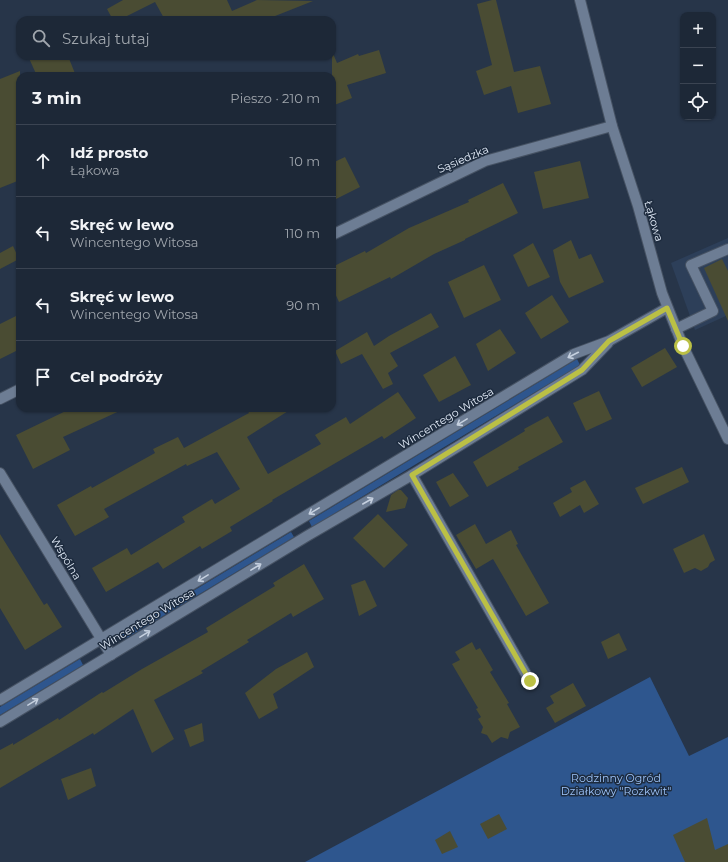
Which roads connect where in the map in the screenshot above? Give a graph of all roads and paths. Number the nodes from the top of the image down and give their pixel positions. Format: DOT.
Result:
graph roads {
  1 [pos="580,0"];
  2 [pos="612,126"];
  3 [pos="336,234"];
  4 [pos="728,249"];
  5 [pos="667,308"];
  6 [pos="676,329"];
  7 [pos="609,341"];
  8 [pos="16,391"];
  9 [pos="0,399"];
  10 [pos="728,439"];
  11 [pos="0,473"];
  12 [pos="412,475"];
  13 [pos="298,521"];
  14 [pos="307,536"];
  15 [pos="101,638"];
  16 [pos="111,655"];
  17 [pos="530,681"];
  18 [pos="0,700"];
  19 [pos="0,722"];
  1 -- 2 [label="street, Łąkowa"];
  2 -- 3 [label="street, Sąsiedzka"];
  2 -- 5 [label="street, Łąkowa"];
  4 -- 6 [label="street"];
  5 -- 6 [label="street, Łąkowa"];
  5 -- 7 [label="street, Wincentego Witosa"];
  6 -- 10 [label="street, Łąkowa"];
  7 -- 12 [label="street, Wincentego Witosa"];
  7 -- 13 [label="street, Wincentego Witosa, one-way"];
  8 -- 9 [label="street"];
  11 -- 15 [label="street, Wspólna"];
  14 -- 12 [label="street, Wincentego Witosa, one-way"];
  12 -- 17 [label="street"];
  13 -- 14 [label="street"];
  13 -- 15 [label="street, Wincentego Witosa, one-way"];
  16 -- 14 [label="street, Wincentego Witosa, one-way"];
  15 -- 16 [label="street, Wspólna"];
  15 -- 18 [label="street, Wincentego Witosa"];
  19 -- 16 [label="street, Wincentego Witosa, one-way"];
}
